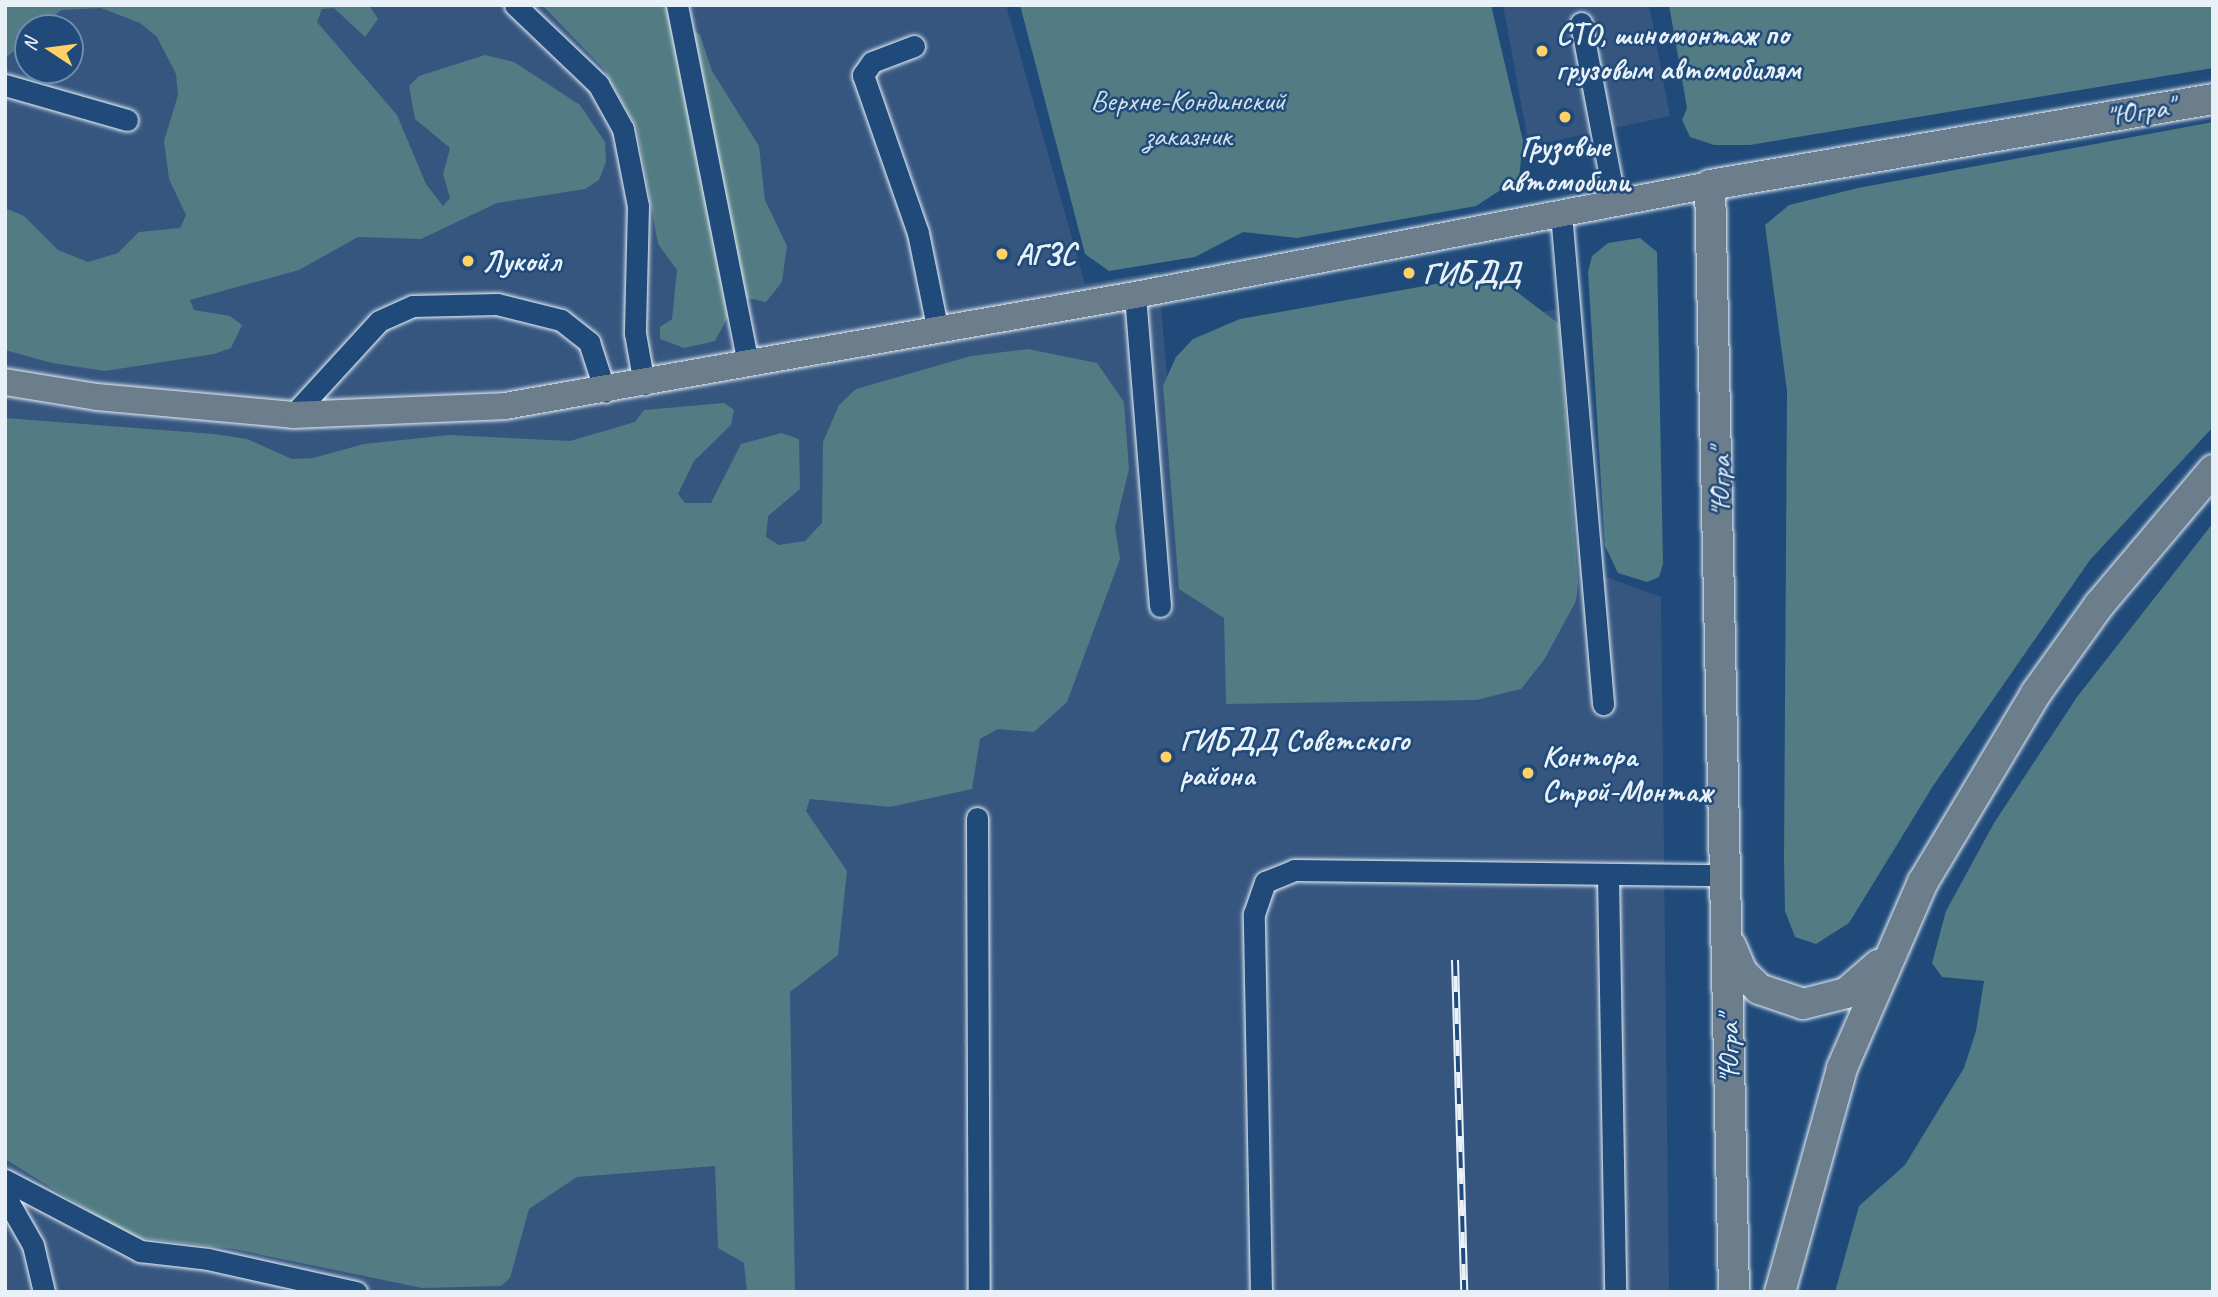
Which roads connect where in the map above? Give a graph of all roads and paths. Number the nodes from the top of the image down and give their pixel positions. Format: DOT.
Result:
graph roads {
  1 [pos="515,5"];
  2 [pos="677,5"];
  3 [pos="1581,23"];
  4 [pos="914,46"];
  5 [pos="5,86"];
  6 [pos="2213,99"];
  7 [pos="127,120"];
  8 [pos="1710,185"];
  9 [pos="1615,203"];
  10 [pos="1561,213"];
  11 [pos="1135,295"];
  12 [pos="938,331"];
  13 [pos="748,364"];
  14 [pos="5,382"];
  15 [pos="644,384"];
  16 [pos="605,391"];
  17 [pos="293,415"];
  18 [pos="2213,470"];
  19 [pos="1160,606"];
  20 [pos="1603,704"];
  21 [pos="977,817"];
  22 [pos="1608,876"];
  23 [pos="1725,876"];
  24 [pos="1726,918"];
  25 [pos="1890,948"];
  26 [pos="5,1180"];
  27 [pos="5,1196"];
  28 [pos="44,1292"];
  29 [pos="356,1292"];
  30 [pos="979,1292"];
  31 [pos="1261,1292"];
  32 [pos="1615,1292"];
  33 [pos="1734,1292"];
  34 [pos="1780,1292"];
  1 -- 15 [label="street"];
  2 -- 13 [label="street"];
  3 -- 9 [label="street"];
  4 -- 12 [label="street"];
  5 -- 7 [label="street"];
  6 -- 8 [label="highway, \"Югра\""];
  8 -- 9 [label="main road"];
  8 -- 23 [label="highway, \"Югра\""];
  9 -- 10 [label="main road"];
  10 -- 11 [label="main road"];
  10 -- 20 [label="street"];
  11 -- 12 [label="main road"];
  11 -- 19 [label="street"];
  12 -- 13 [label="main road"];
  13 -- 15 [label="main road"];
  14 -- 17 [label="main road"];
  15 -- 16 [label="main road"];
  16 -- 17 [label="main road"];
  16 -- 17 [label="street"];
  18 -- 25 [label="highway"];
  21 -- 30 [label="street"];
  22 -- 23 [label="street"];
  22 -- 31 [label="street"];
  22 -- 32 [label="street"];
  23 -- 24 [label="highway, \"Югра\""];
  24 -- 25 [label="highway"];
  24 -- 33 [label="highway, \"Югра\""];
  25 -- 34 [label="highway"];
  26 -- 29 [label="street"];
  27 -- 28 [label="street"];
}
